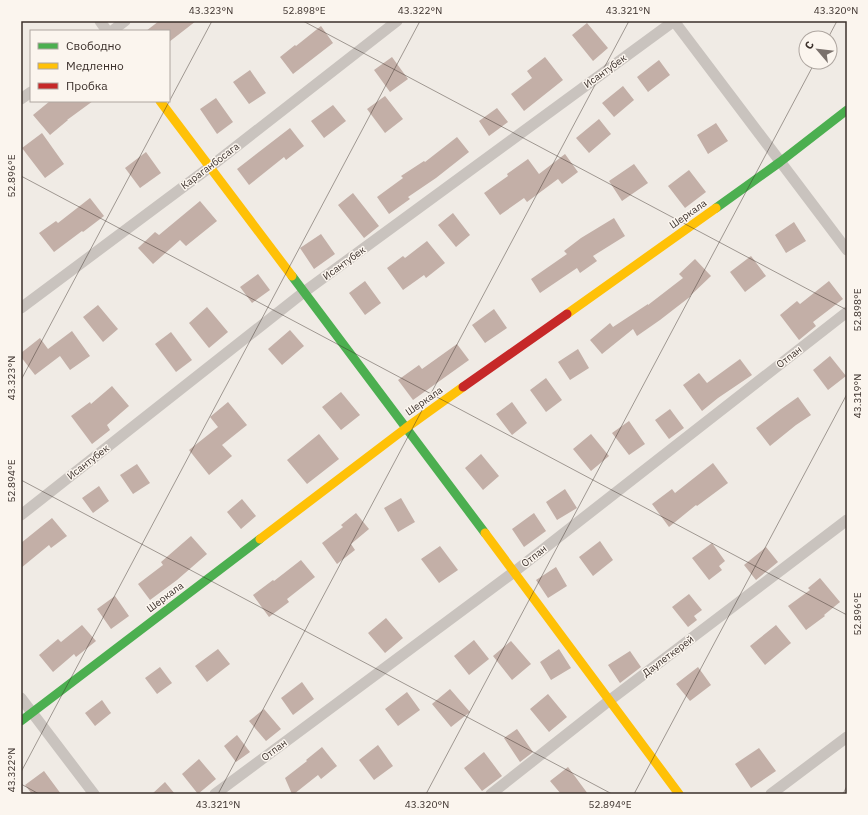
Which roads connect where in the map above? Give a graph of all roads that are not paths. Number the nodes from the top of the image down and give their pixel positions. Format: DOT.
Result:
graph roads {
  1 [pos="100,21"];
  2 [pos="125,21"];
  3 [pos="397,21"];
  4 [pos="674,21"];
  5 [pos="106,30"];
  6 [pos="113,30"];
  7 [pos="30,93"];
  8 [pos="21,99"];
  9 [pos="161,102"];
  10 [pos="847,110"];
  11 [pos="780,162"];
  12 [pos="210,167"];
  13 [pos="847,250"];
  14 [pos="304,292"];
  15 [pos="21,308"];
  16 [pos="847,312"];
  17 [pos="406,428"];
  18 [pos="21,515"];
  19 [pos="847,520"];
  20 [pos="514,572"];
  21 [pos="21,698"];
  22 [pos="610,700"];
  23 [pos="32,713"];
  24 [pos="21,721"];
  25 [pos="847,737"];
  26 [pos="94,794"];
  27 [pos="215,794"];
  28 [pos="491,794"];
  29 [pos="679,794"];
  30 [pos="771,794"];
  1 -- 5 [label="street"];
  2 -- 6 [label="street"];
  3 -- 12 [label="street, Караганбосага"];
  4 -- 11 [label="street"];
  4 -- 14 [label="street, Исантубек"];
  7 -- 8 [label="street"];
  9 -- 12 [label="street"];
  10 -- 11 [label="street, Шеркала"];
  11 -- 13 [label="street"];
  11 -- 17 [label="street, Шеркала"];
  12 -- 14 [label="street"];
  12 -- 15 [label="street, Караганбосага"];
  14 -- 17 [label="street"];
  14 -- 18 [label="street, Исантубек"];
  16 -- 20 [label="street, Отпан"];
  17 -- 20 [label="street"];
  17 -- 23 [label="street, Шеркала"];
  19 -- 22 [label="street, Даулеткерей"];
  20 -- 22 [label="street"];
  20 -- 27 [label="street, Отпан"];
  21 -- 23 [label="street"];
  22 -- 28 [label="street, Даулеткерей"];
  22 -- 29 [label="street"];
  23 -- 24 [label="street, Шеркала"];
  23 -- 26 [label="street"];
  25 -- 30 [label="street"];
}
